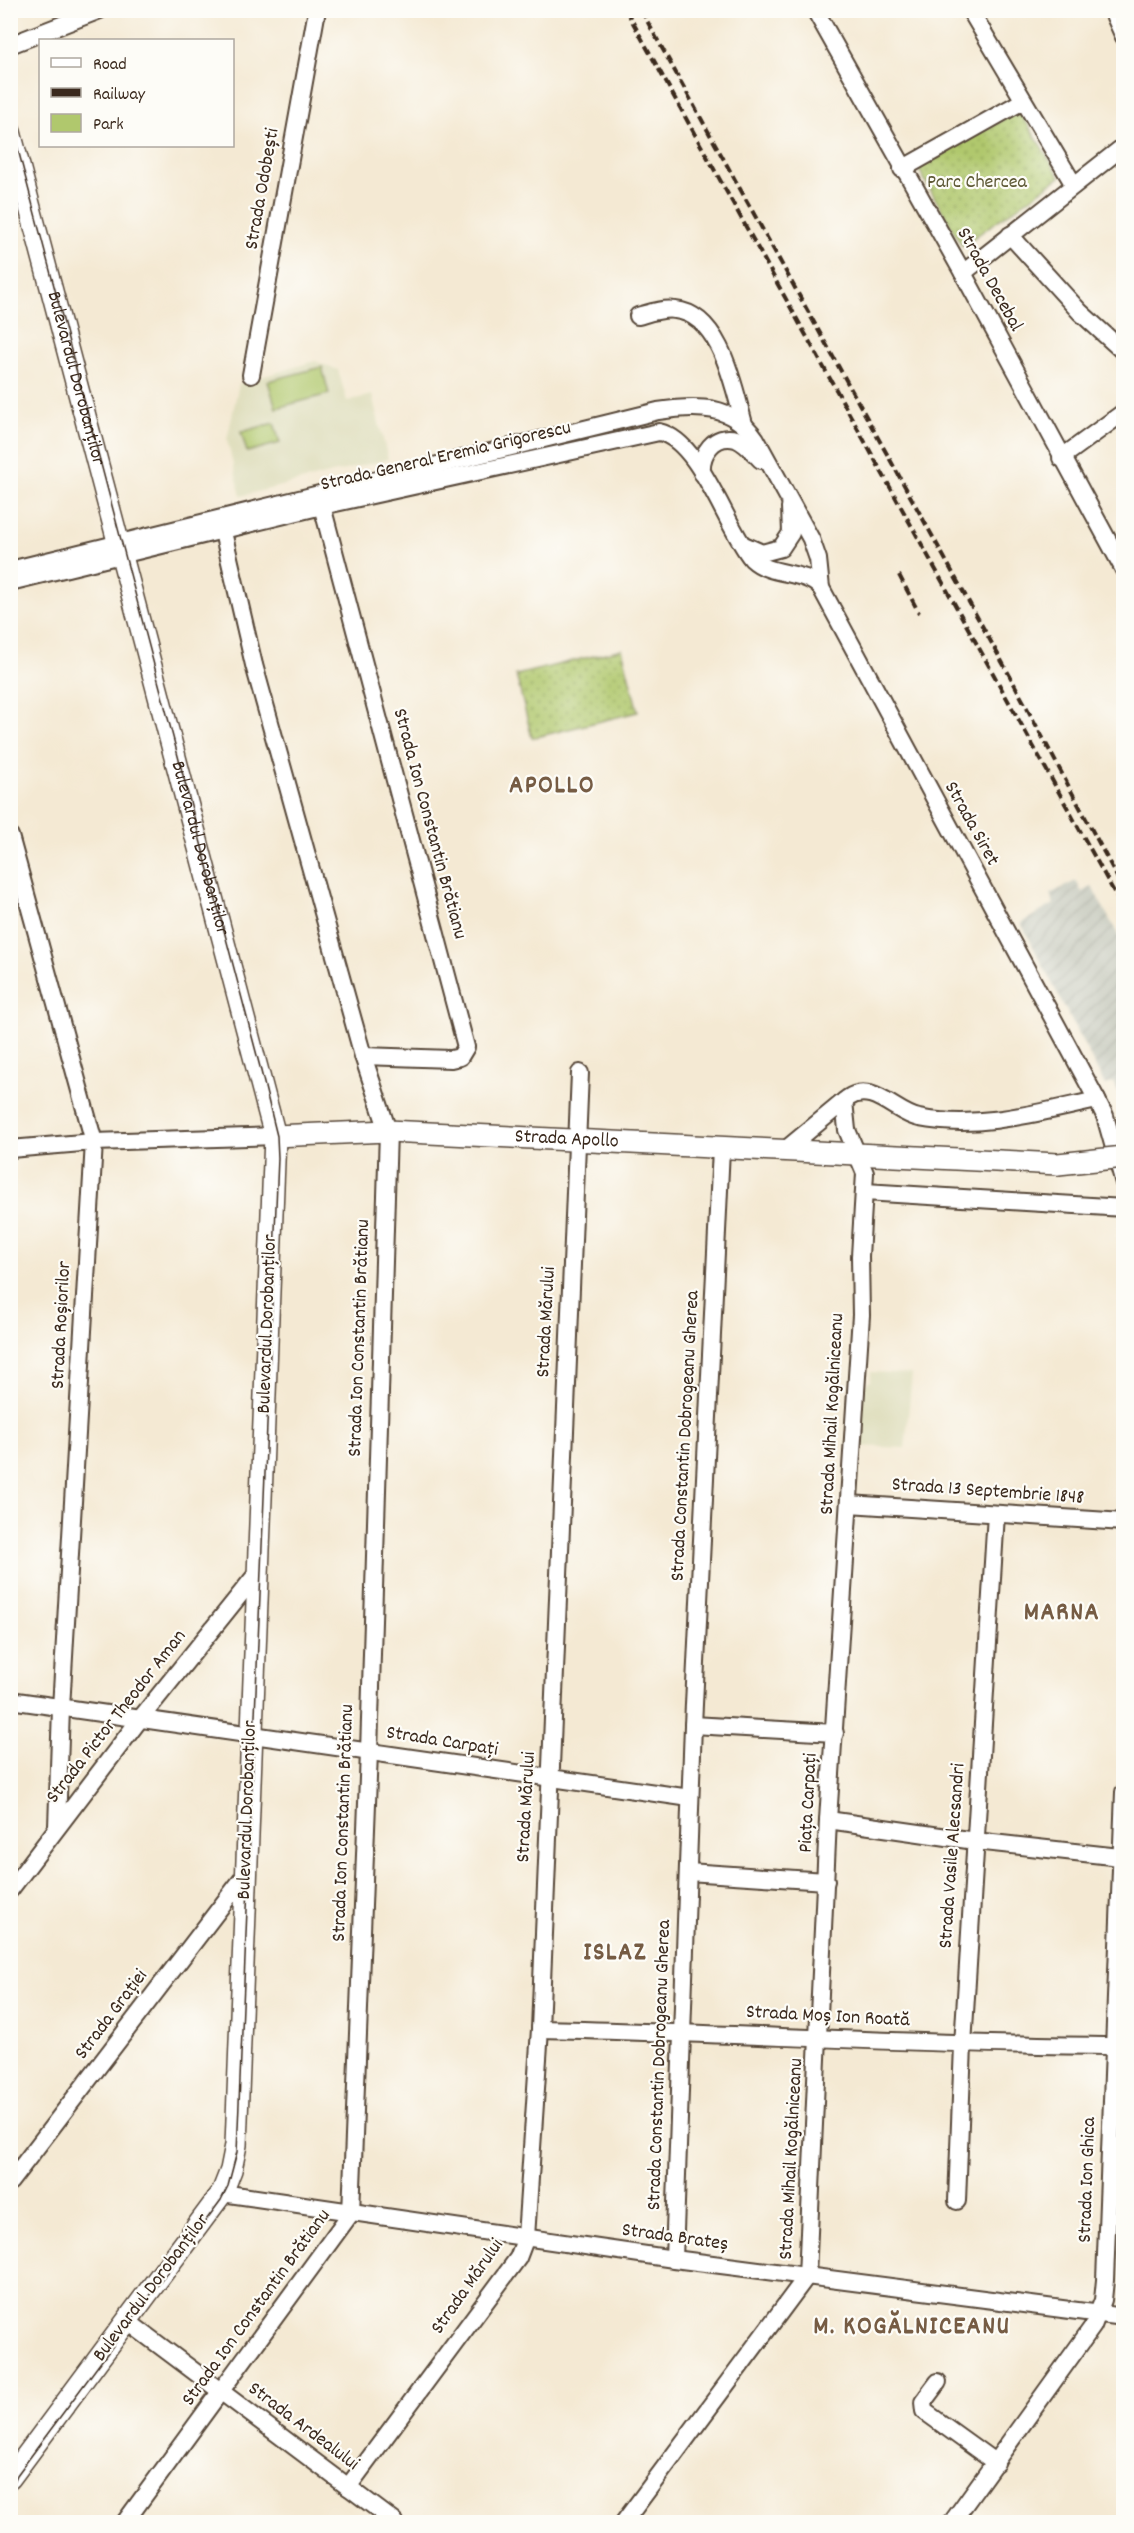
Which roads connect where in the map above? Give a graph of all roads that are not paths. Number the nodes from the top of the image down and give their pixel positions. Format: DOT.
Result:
graph roads {
  1 [pos="100,10"];
  2 [pos="316,10"];
  3 [pos="815,10"];
  4 [pos="970,10"];
  5 [pos="1112,10"];
  6 [pos="1124,37"];
  7 [pos="10,45"];
  8 [pos="1023,101"];
  9 [pos="10,132"];
  10 [pos="1124,146"];
  11 [pos="902,169"];
  12 [pos="1074,185"];
  13 [pos="1010,235"];
  14 [pos="963,273"];
  15 [pos="638,316"];
  16 [pos="1124,352"];
  17 [pos="251,375"];
  18 [pos="693,407"];
  19 [pos="1124,412"];
  20 [pos="744,424"];
  21 [pos="1061,458"];
  22 [pos="774,473"];
  23 [pos="702,474"];
  24 [pos="790,502"];
  25 [pos="322,506"];
  26 [pos="221,525"];
  27 [pos="741,542"];
  28 [pos="122,550"];
  29 [pos="10,570"];
  30 [pos="1124,570"];
  31 [pos="10,582"];
  32 [pos="821,588"];
  33 [pos="10,837"];
  34 [pos="363,1056"];
  35 [pos="580,1072"];
  36 [pos="1097,1100"];
  37 [pos="844,1101"];
  38 [pos="388,1131"];
  39 [pos="275,1136"];
  40 [pos="577,1140"];
  41 [pos="94,1142"];
  42 [pos="10,1149"];
  43 [pos="721,1149"];
  44 [pos="784,1151"];
  45 [pos="858,1155"];
  46 [pos="1121,1162"];
  47 [pos="1124,1183"];
  48 [pos="864,1192"];
  49 [pos="1124,1208"];
  50 [pos="849,1504"];
  51 [pos="996,1514"];
  52 [pos="1124,1522"];
  53 [pos="259,1571"];
  54 [pos="10,1700"];
  55 [pos="61,1708"];
  56 [pos="140,1719"];
  57 [pos="693,1725"];
  58 [pos="835,1733"];
  59 [pos="251,1734"];
  60 [pos="369,1752"];
  61 [pos="549,1779"];
  62 [pos="1124,1792"];
  63 [pos="690,1798"];
  64 [pos="828,1820"];
  65 [pos="57,1827"];
  66 [pos="975,1841"];
  67 [pos="1121,1868"];
  68 [pos="688,1872"];
  69 [pos="246,1874"];
  70 [pos="826,1881"];
  71 [pos="10,1890"];
  72 [pos="540,2029"];
  73 [pos="683,2032"];
  74 [pos="819,2037"];
  75 [pos="963,2045"];
  76 [pos="1114,2046"];
  77 [pos="1118,2141"];
  78 [pos="10,2182"];
  79 [pos="222,2193"];
  80 [pos="957,2201"];
  81 [pos="351,2213"];
  82 [pos="526,2237"];
  83 [pos="674,2259"];
  84 [pos="807,2276"];
  85 [pos="1098,2314"];
  86 [pos="1124,2317"];
  87 [pos="127,2321"];
  88 [pos="938,2382"];
  89 [pos="222,2393"];
  90 [pos="996,2463"];
  91 [pos="10,2478"];
  92 [pos="348,2487"];
  93 [pos="126,2523"];
  94 [pos="395,2523"];
  95 [pos="624,2523"];
  96 [pos="952,2523"];
  1 -- 7 [label="street"];
  2 -- 17 [label="street, Strada Odobești"];
  3 -- 11 [label="street, Strada Decebal"];
  4 -- 8 [label="street"];
  5 -- 6 [label="street"];
  8 -- 11 [label="street"];
  8 -- 12 [label="street"];
  9 -- 28 [label="main road, Bulevardul Dorobanților"];
  10 -- 12 [label="street"];
  11 -- 14 [label="street, Strada Decebal"];
  12 -- 13 [label="street"];
  13 -- 14 [label="street"];
  13 -- 16 [label="street"];
  14 -- 21 [label="street, Strada Decebal"];
  15 -- 20 [label="street"];
  18 -- 20 [label="street, Strada Siret"];
  18 -- 26 [label="street, Strada General Eremia Grigorescu"];
  19 -- 21 [label="street"];
  20 -- 22 [label="street, Strada Siret"];
  21 -- 30 [label="street, Strada Decebal"];
  22 -- 23 [label="street, Strada Siret"];
  22 -- 24 [label="street, Strada Siret"];
  23 -- 25 [label="street, Strada General Eremia Grigorescu"];
  23 -- 27 [label="street, Strada General Eremia Grigorescu"];
  24 -- 27 [label="street, Strada Siret"];
  24 -- 32 [label="street, Strada Siret"];
  25 -- 26 [label="street, Strada General Eremia Grigorescu"];
  25 -- 34 [label="street, Strada Ion Constantin Brătianu"];
  26 -- 28 [label="street, Strada General Eremia Grigorescu"];
  26 -- 34 [label="street, Strada Ion Constantin Brătianu"];
  27 -- 32 [label="street, Strada General Eremia Grigorescu"];
  28 -- 29 [label="street, Strada General Eremia Grigorescu"];
  28 -- 31 [label="street, Strada General Eremia Grigorescu"];
  28 -- 39 [label="main road, Bulevardul Dorobanților"];
  32 -- 36 [label="street, Strada Siret"];
  33 -- 41 [label="street, Strada Roșiorilor"];
  34 -- 38 [label="street, Strada Ion Constantin Brătianu"];
  35 -- 40 [label="street, Strada Mărului"];
  36 -- 37 [label="street"];
  36 -- 46 [label="street, Strada Siret"];
  37 -- 44 [label="street"];
  37 -- 45 [label="street, Strada Mihail Kogălniceanu"];
  38 -- 39 [label="main road, Strada Apollo"];
  38 -- 40 [label="main road, Strada Apollo"];
  38 -- 60 [label="street, Strada Ion Constantin Brătianu"];
  39 -- 41 [label="street, Strada Apollo"];
  39 -- 53 [label="main road, Bulevardul Dorobanților"];
  40 -- 43 [label="main road, Strada Apollo"];
  40 -- 61 [label="street, Strada Mărului"];
  41 -- 42 [label="street, Strada Apollo"];
  41 -- 55 [label="street, Strada Roșiorilor"];
  43 -- 44 [label="main road, Strada Apollo"];
  43 -- 57 [label="street, Strada Constantin Dobrogeanu Gherea"];
  44 -- 45 [label="main road, Strada Apollo"];
  45 -- 46 [label="main road, Strada Apollo, bridge"];
  45 -- 48 [label="street, Strada Mihail Kogălniceanu"];
  46 -- 47 [label="street"];
  48 -- 49 [label="street"];
  48 -- 50 [label="street, Strada Mihail Kogălniceanu"];
  50 -- 51 [label="street, Strada 13 Septembrie 1848"];
  50 -- 58 [label="street, Strada Mihail Kogălniceanu"];
  51 -- 52 [label="street, Strada 13 Septembrie 1848"];
  51 -- 66 [label="street, Strada Vasile Alecsandri"];
  53 -- 56 [label="street, Strada Pictor Theodor Aman"];
  53 -- 59 [label="main road, Bulevardul Dorobanților"];
  54 -- 55 [label="street, Strada Carpați"];
  55 -- 56 [label="street, Strada Carpați"];
  55 -- 65 [label="street, Strada Roșiorilor"];
  56 -- 59 [label="street, Strada Carpați"];
  56 -- 65 [label="street, Strada Pictor Theodor Aman"];
  57 -- 58 [label="street, Piața Carpați"];
  57 -- 63 [label="street"];
  58 -- 64 [label="street, Piața Carpați"];
  59 -- 60 [label="street, Strada Carpați"];
  59 -- 69 [label="main road, Bulevardul Dorobanților"];
  60 -- 61 [label="street, Strada Carpați"];
  60 -- 81 [label="street, Strada Ion Constantin Brătianu"];
  61 -- 63 [label="street, Strada Carpați"];
  61 -- 72 [label="street, Strada Mărului"];
  62 -- 67 [label="street, Strada Ion Ghica"];
  63 -- 68 [label="street"];
  64 -- 66 [label="street"];
  64 -- 70 [label="street, Piața Carpați"];
  65 -- 71 [label="street, Strada Pictor Theodor Aman"];
  66 -- 67 [label="street"];
  66 -- 75 [label="street, Strada Vasile Alecsandri"];
  67 -- 76 [label="street, Strada Ion Ghica"];
  68 -- 70 [label="street, Piața Carpați"];
  68 -- 73 [label="street, Strada Constantin Dobrogeanu Gherea"];
  69 -- 78 [label="street, Strada Grației"];
  69 -- 79 [label="main road, Bulevardul Dorobanților"];
  70 -- 74 [label="street, Strada Mihail Kogălniceanu"];
  72 -- 73 [label="street, Strada Moș Ion Roată"];
  72 -- 82 [label="street, Strada Mărului"];
  73 -- 74 [label="street, Strada Moș Ion Roată"];
  73 -- 83 [label="street, Strada Constantin Dobrogeanu Gherea"];
  74 -- 75 [label="street, Strada Moș Ion Roată"];
  74 -- 84 [label="street, Strada Mihail Kogălniceanu"];
  75 -- 76 [label="street, Strada Moș Ion Roată"];
  75 -- 80 [label="street, Strada Vasile Alecsandri"];
  76 -- 77 [label="street, Strada Ion Ghica"];
  77 -- 85 [label="street, Strada Ion Ghica"];
  79 -- 81 [label="street, Strada Brateș"];
  79 -- 87 [label="main road, Bulevardul Dorobanților"];
  81 -- 82 [label="street, Strada Brateș"];
  81 -- 89 [label="street, Strada Ion Constantin Brătianu"];
  82 -- 83 [label="street, Strada Brateș"];
  82 -- 92 [label="street, Strada Mărului"];
  83 -- 84 [label="street, Strada Brateș"];
  84 -- 85 [label="street, Strada Brateș"];
  84 -- 95 [label="street, Strada Mihail Kogălniceanu"];
  85 -- 86 [label="street, Strada Brateș"];
  85 -- 90 [label="street, Strada Ion Ghica"];
  87 -- 89 [label="street, Strada Ardealului"];
  87 -- 91 [label="main road, Bulevardul Dorobanților"];
  88 -- 90 [label="street"];
  89 -- 92 [label="street, Strada Ardealului"];
  89 -- 93 [label="street, Strada Ion Constantin Brătianu"];
  90 -- 96 [label="street, Strada Ion Ghica"];
  92 -- 94 [label="street, Strada Ardealului"];
}
